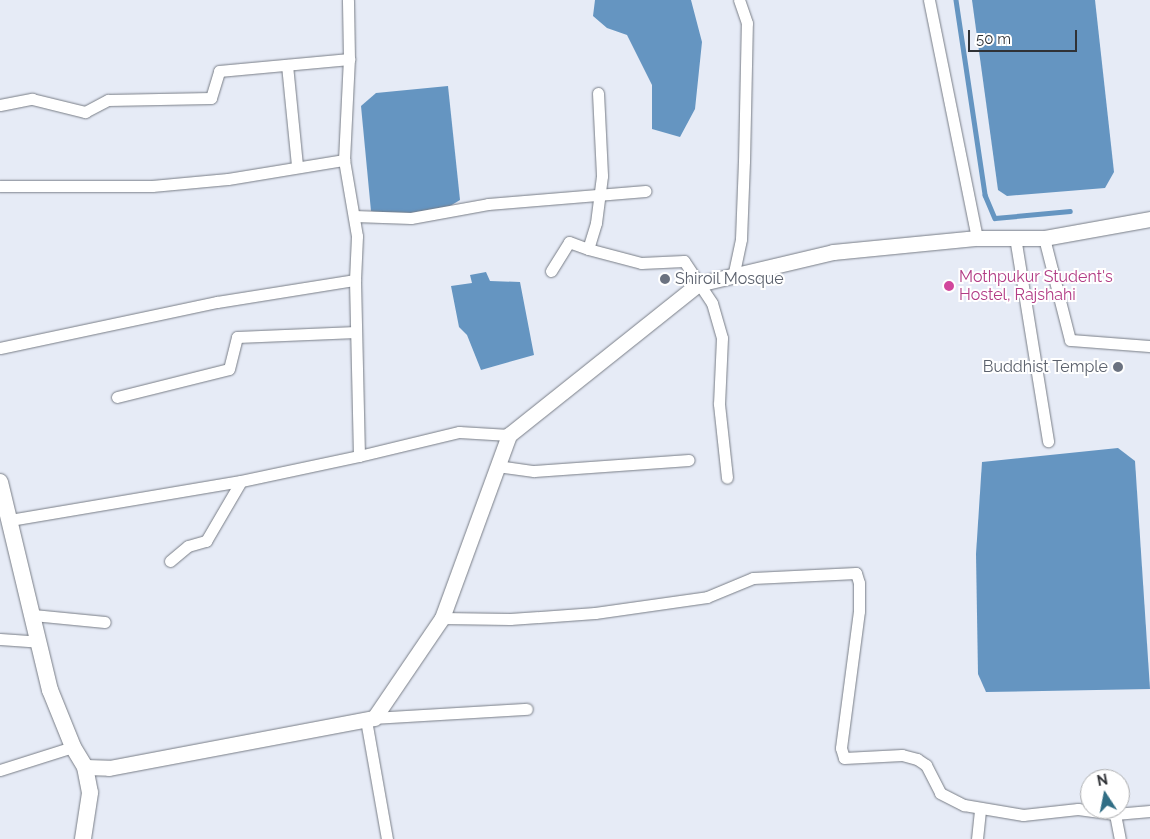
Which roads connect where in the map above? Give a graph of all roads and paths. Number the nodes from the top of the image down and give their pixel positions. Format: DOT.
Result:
graph roads {
  1 [pos="348,0"];
  2 [pos="739,0"];
  3 [pos="929,0"];
  4 [pos="349,60"];
  5 [pos="287,65"];
  6 [pos="598,93"];
  7 [pos="0,105"];
  8 [pos="344,160"];
  9 [pos="297,166"];
  10 [pos="0,186"];
  11 [pos="645,191"];
  12 [pos="600,196"];
  13 [pos="354,216"];
  14 [pos="1150,219"];
  15 [pos="1015,237"];
  16 [pos="977,238"];
  17 [pos="1044,238"];
  18 [pos="588,249"];
  19 [pos="550,271"];
  20 [pos="733,277"];
  21 [pos="355,280"];
  22 [pos="698,284"];
  23 [pos="356,332"];
  24 [pos="1150,346"];
  25 [pos="0,348"];
  26 [pos="117,397"];
  27 [pos="509,435"];
  28 [pos="1048,440"];
  29 [pos="359,456"];
  30 [pos="689,460"];
  31 [pos="497,466"];
  32 [pos="727,478"];
  33 [pos="241,480"];
  34 [pos="0,482"];
  35 [pos="6,517"];
  36 [pos="170,561"];
  37 [pos="32,615"];
  38 [pos="442,618"];
  39 [pos="104,622"];
  40 [pos="0,639"];
  41 [pos="39,642"];
  42 [pos="527,710"];
  43 [pos="370,719"];
  44 [pos="73,747"];
  45 [pos="85,767"];
  46 [pos="0,770"];
  47 [pos="980,808"];
  48 [pos="1080,809"];
  49 [pos="1150,811"];
  50 [pos="1130,813"];
  51 [pos="1116,819"];
  52 [pos="84,839"];
  53 [pos="387,839"];
  54 [pos="977,839"];
  55 [pos="1120,839"];
  1 -- 4 [label="street"];
  2 -- 20 [label="street"];
  3 -- 16 [label="street"];
  4 -- 5 [label="street"];
  4 -- 8 [label="street"];
  5 -- 7 [label="street"];
  5 -- 9 [label="street"];
  6 -- 12 [label="street"];
  8 -- 9 [label="street"];
  8 -- 13 [label="street"];
  9 -- 10 [label="street"];
  11 -- 12 [label="street"];
  12 -- 13 [label="street"];
  12 -- 18 [label="street"];
  13 -- 21 [label="street"];
  14 -- 17 [label="street"];
  15 -- 16 [label="street"];
  15 -- 17 [label="street"];
  15 -- 28 [label="street"];
  16 -- 20 [label="street"];
  17 -- 24 [label="street"];
  18 -- 19 [label="street"];
  18 -- 22 [label="street"];
  20 -- 22 [label="street"];
  21 -- 23 [label="street"];
  21 -- 25 [label="street"];
  22 -- 27 [label="street"];
  22 -- 32 [label="street"];
  23 -- 26 [label="street"];
  23 -- 29 [label="street"];
  27 -- 29 [label="street"];
  27 -- 31 [label="street"];
  29 -- 33 [label="street"];
  30 -- 31 [label="street"];
  31 -- 38 [label="street"];
  33 -- 35 [label="street"];
  33 -- 36 [label="street"];
  34 -- 35 [label="main road"];
  35 -- 37 [label="main road"];
  37 -- 39 [label="street"];
  37 -- 41 [label="main road"];
  38 -- 43 [label="street"];
  38 -- 47 [label="street"];
  40 -- 41 [label="street"];
  41 -- 44 [label="main road"];
  42 -- 43 [label="street"];
  43 -- 45 [label="street"];
  43 -- 53 [label="street"];
  44 -- 45 [label="main road"];
  44 -- 46 [label="street"];
  45 -- 52 [label="main road"];
  47 -- 48 [label="street"];
  47 -- 54 [label="street"];
  49 -- 50 [label="street"];
  51 -- 55 [label="street"];
}
